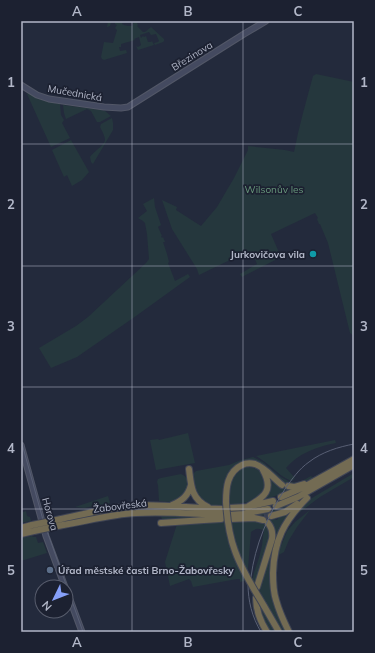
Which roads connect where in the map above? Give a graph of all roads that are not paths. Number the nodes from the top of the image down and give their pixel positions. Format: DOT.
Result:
graph roads {
  1 [pos="266,21"];
  2 [pos="21,85"];
  3 [pos="128,107"];
  4 [pos="21,445"];
  5 [pos="354,459"];
  6 [pos="354,466"];
  7 [pos="262,468"];
  8 [pos="189,469"];
  9 [pos="335,476"];
  10 [pos="321,478"];
  11 [pos="191,485"];
  12 [pos="281,497"];
  13 [pos="307,498"];
  14 [pos="167,506"];
  15 [pos="247,506"];
  16 [pos="211,508"];
  17 [pos="268,509"];
  18 [pos="226,513"];
  19 [pos="196,514"];
  20 [pos="216,519"];
  21 [pos="266,519"];
  22 [pos="62,522"];
  23 [pos="161,523"];
  24 [pos="21,528"];
  25 [pos="33,528"];
  26 [pos="21,534"];
  27 [pos="63,579"];
  28 [pos="257,587"];
  29 [pos="256,598"];
  30 [pos="74,610"];
  31 [pos="82,632"];
  32 [pos="267,632"];
  33 [pos="279,632"];
  34 [pos="289,632"];
  1 -- 3 [label="street, Březinova"];
  2 -- 3 [label="street, Mučednická"];
  4 -- 27 [label="street, Horova"];
  5 -- 10 [label="highway"];
  6 -- 9 [label="highway, Žabovřeská"];
  7 -- 10 [label="highway"];
  7 -- 15 [label="highway"];
  7 -- 18 [label="highway"];
  8 -- 11 [label="highway"];
  9 -- 13 [label="highway"];
  9 -- 15 [label="highway, Žabovřeská"];
  10 -- 12 [label="highway"];
  11 -- 14 [label="highway"];
  11 -- 16 [label="highway"];
  13 -- 21 [label="highway"];
  13 -- 34 [label="highway"];
  14 -- 16 [label="highway, Žabovřeská"];
  14 -- 22 [label="highway, Žabovřeská"];
  15 -- 18 [label="highway, Žabovřeská"];
  16 -- 18 [label="highway, Žabovřeská"];
  17 -- 18 [label="highway, Žabovřeská"];
  18 -- 19 [label="highway, Žabovřeská"];
  18 -- 20 [label="highway"];
  18 -- 21 [label="highway"];
  18 -- 33 [label="highway, bridge"];
  19 -- 20 [label="highway"];
  19 -- 22 [label="highway, Žabovřeská"];
  20 -- 23 [label="highway"];
  21 -- 28 [label="highway"];
  22 -- 25 [label="highway, Žabovřeská, bridge"];
  24 -- 25 [label="highway, Žabovřeská"];
  25 -- 26 [label="highway, Žabovřeská"];
  29 -- 32 [label="highway"];
  30 -- 31 [label="street, Horova"];
}
